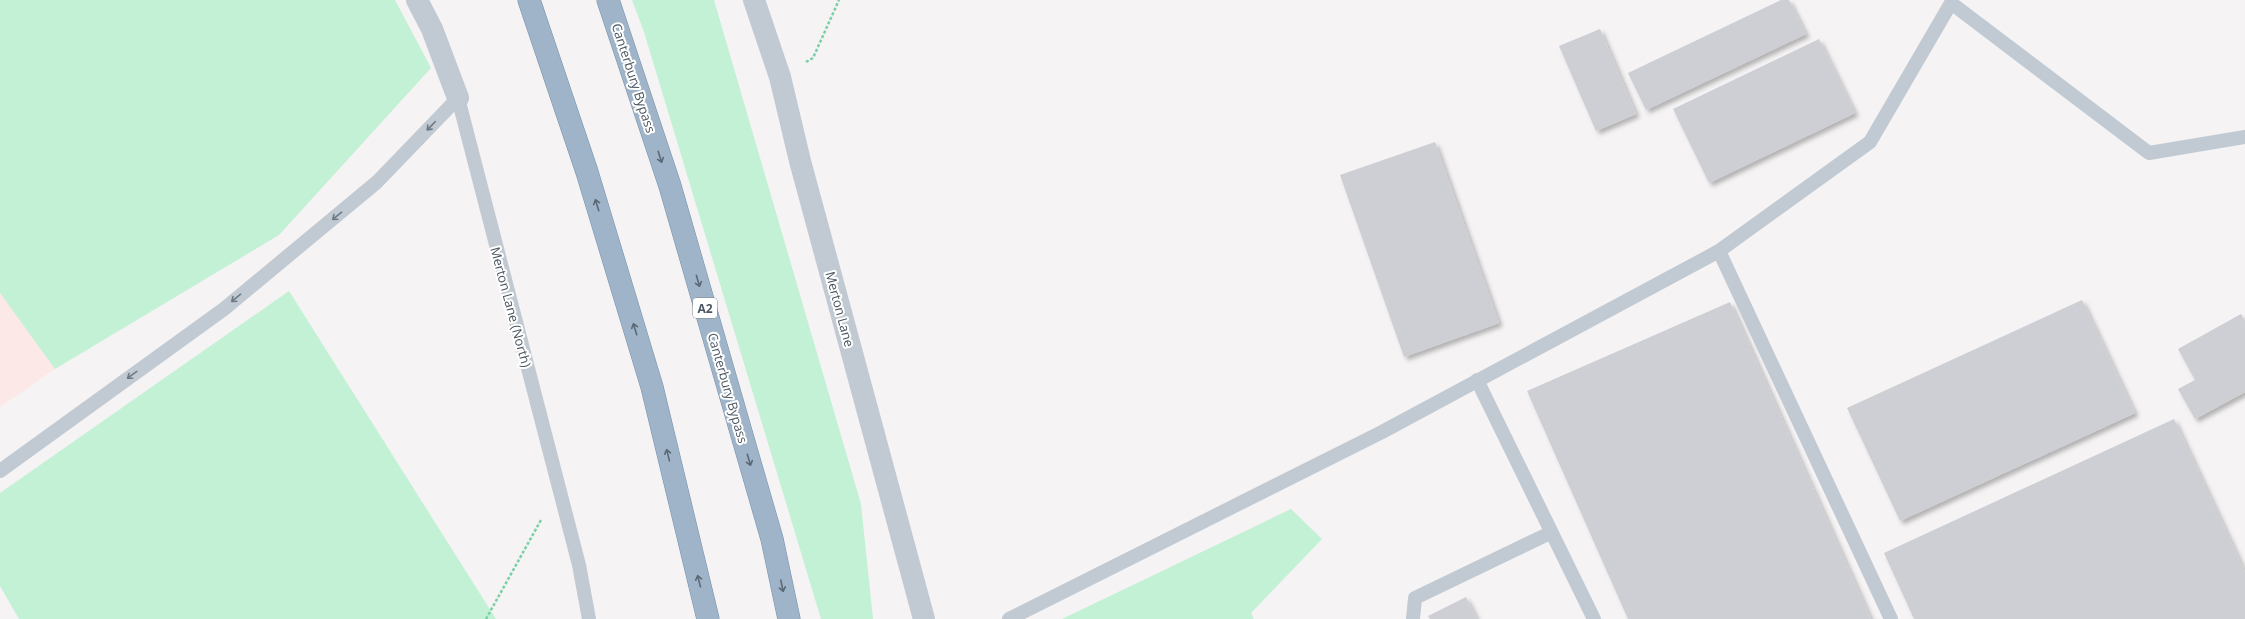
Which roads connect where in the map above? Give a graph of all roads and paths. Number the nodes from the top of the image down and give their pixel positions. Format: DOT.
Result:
graph roads {
  1 [pos="417,0"];
  2 [pos="529,0"];
  3 [pos="608,0"];
  4 [pos="754,0"];
  5 [pos="839,0"];
  6 [pos="1951,2"];
  7 [pos="780,77"];
  8 [pos="458,98"];
  9 [pos="2245,137"];
  10 [pos="1719,251"];
  11 [pos="1477,380"];
  12 [pos="0,471"];
  13 [pos="559,487"];
  14 [pos="1550,533"];
  15 [pos="486,619"];
  16 [pos="589,619"];
  17 [pos="708,619"];
  18 [pos="789,619"];
  19 [pos="924,619"];
  20 [pos="1009,619"];
  21 [pos="1413,619"];
  22 [pos="1594,619"];
  23 [pos="1891,619"];
  1 -- 8 [label="street, Merton Lane (North)"];
  17 -- 2 [label="highway, one-way"];
  3 -- 18 [label="highway, Canterbury Bypass / A2, one-way"];
  4 -- 7 [label="street, Merton Lane"];
  5 -- 7 [label="path"];
  6 -- 9 [label="lane"];
  6 -- 10 [label="lane"];
  7 -- 19 [label="street, Merton Lane"];
  8 -- 12 [label="lane, one-way"];
  8 -- 13 [label="lane, Merton Lane (North)"];
  10 -- 11 [label="lane"];
  10 -- 23 [label="lane"];
  11 -- 14 [label="lane"];
  11 -- 20 [label="lane"];
  13 -- 15 [label="path"];
  13 -- 16 [label="lane, Merton Lane (North)"];
  14 -- 21 [label="lane"];
  14 -- 22 [label="lane"];
}
